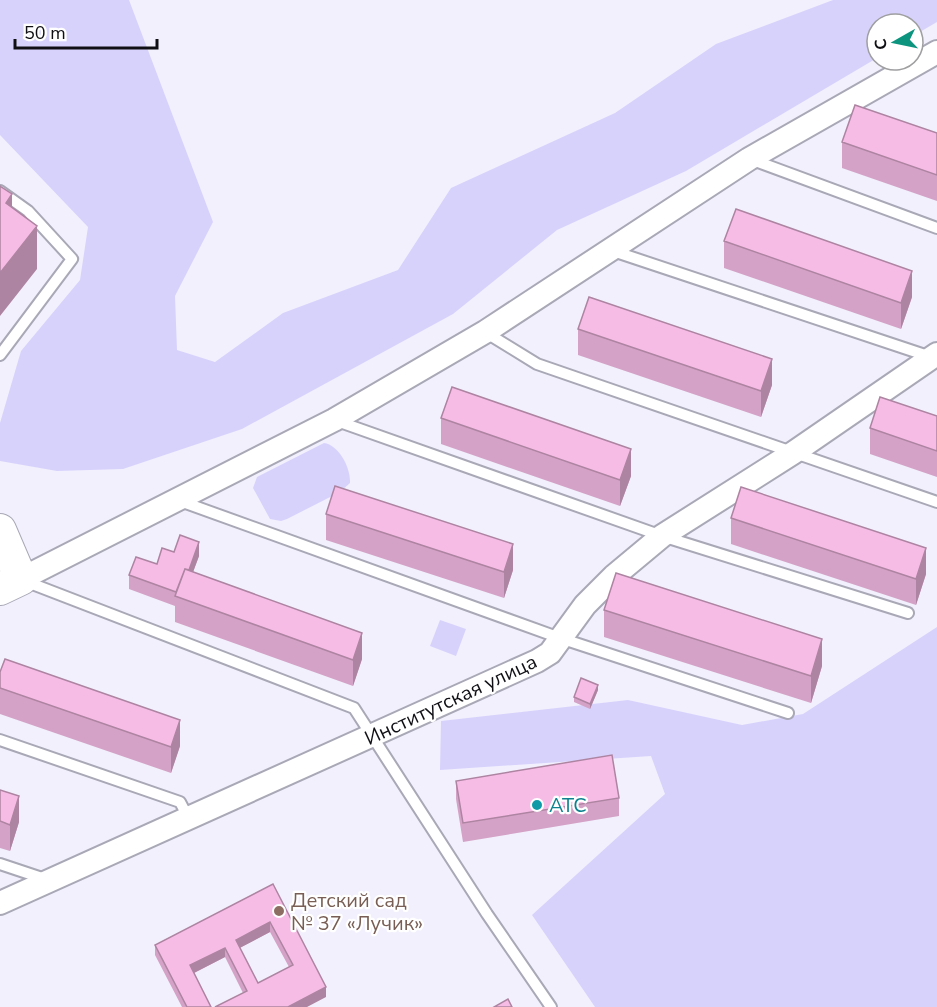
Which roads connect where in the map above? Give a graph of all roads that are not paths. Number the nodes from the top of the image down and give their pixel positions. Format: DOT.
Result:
graph roads {
  1 [pos="937,52"];
  2 [pos="749,159"];
  3 [pos="0,191"];
  4 [pos="937,228"];
  5 [pos="610,250"];
  6 [pos="485,332"];
  7 [pos="0,355"];
  8 [pos="935,357"];
  9 [pos="333,420"];
  10 [pos="793,453"];
  11 [pos="177,500"];
  12 [pos="937,502"];
  13 [pos="0,530"];
  14 [pos="662,536"];
  15 [pos="11,584"];
  16 [pos="908,613"];
  17 [pos="560,638"];
  18 [pos="788,714"];
  19 [pos="373,735"];
  20 [pos="0,740"];
  21 [pos="189,819"];
  22 [pos="0,864"];
  23 [pos="50,881"];
  24 [pos="0,903"];
  25 [pos="551,1007"];
  1 -- 2 [label="street"];
  2 -- 4 [label="lane"];
  2 -- 5 [label="street"];
  3 -- 7 [label="lane"];
  5 -- 6 [label="street"];
  5 -- 8 [label="lane"];
  6 -- 9 [label="street"];
  6 -- 10 [label="lane"];
  8 -- 10 [label="street, Институтская улица"];
  9 -- 11 [label="street"];
  9 -- 14 [label="lane"];
  10 -- 12 [label="lane"];
  10 -- 14 [label="street, Институтская улица"];
  11 -- 15 [label="street"];
  11 -- 17 [label="lane"];
  13 -- 15 [label="street"];
  14 -- 16 [label="lane"];
  14 -- 17 [label="street, Институтская улица"];
  15 -- 19 [label="lane"];
  17 -- 18 [label="lane"];
  17 -- 19 [label="street, Институтская улица"];
  19 -- 21 [label="street, Институтская улица"];
  19 -- 25 [label="lane"];
  20 -- 21 [label="lane"];
  21 -- 23 [label="street, Институтская улица"];
  22 -- 23 [label="lane"];
  23 -- 24 [label="street, Институтская улица"];
}
